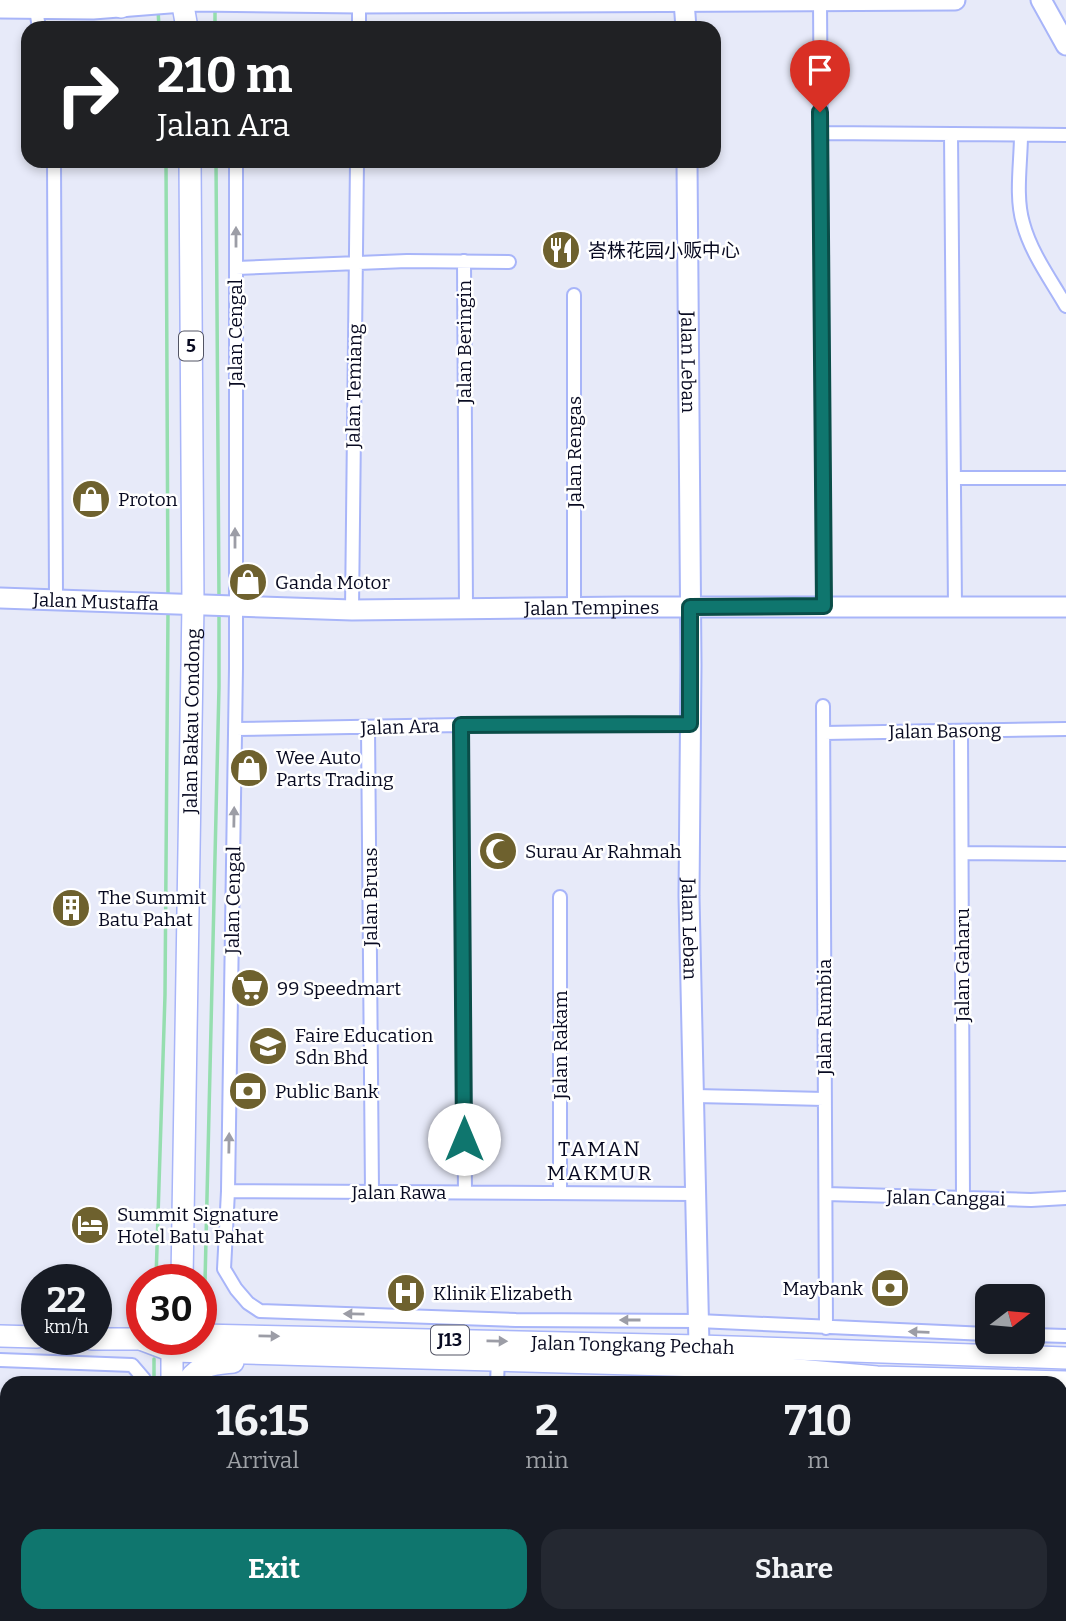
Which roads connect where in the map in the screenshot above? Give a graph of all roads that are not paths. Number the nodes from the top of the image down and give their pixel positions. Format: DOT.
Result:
graph roads {
  1 [pos="228,0"];
  2 [pos="955,0"];
  3 [pos="1041,0"];
  4 [pos="359,1"];
  5 [pos="684,1"];
  6 [pos="820,1"];
  7 [pos="129,3"];
  8 [pos="192,6"];
  9 [pos="0,8"];
  10 [pos="37,19"];
  11 [pos="359,21"];
  12 [pos="685,21"];
  13 [pos="1066,45"];
  14 [pos="821,133"];
  15 [pos="951,134"];
  16 [pos="1021,135"];
  17 [pos="1066,135"];
  18 [pos="54,168"];
  19 [pos="190,168"];
  20 [pos="236,168"];
  21 [pos="357,168"];
  22 [pos="687,168"];
  23 [pos="464,261"];
  24 [pos="356,262"];
  25 [pos="509,262"];
  26 [pos="236,268"];
  27 [pos="574,295"];
  28 [pos="1066,306"];
  29 [pos="955,478"];
  30 [pos="1066,478"];
  31 [pos="0,598"];
  32 [pos="56,598"];
  33 [pos="215,605"];
  34 [pos="824,606"];
  35 [pos="690,607"];
  36 [pos="1066,607"];
  37 [pos="574,608"];
  38 [pos="955,608"];
  39 [pos="466,609"];
  40 [pos="352,610"];
  41 [pos="823,706"];
  42 [pos="690,724"];
  43 [pos="461,725"];
  44 [pos="368,728"];
  45 [pos="235,729"];
  46 [pos="1066,729"];
  47 [pos="961,732"];
  48 [pos="824,733"];
  49 [pos="962,853"];
  50 [pos="1066,854"];
  51 [pos="560,897"];
  52 [pos="695,1096"];
  53 [pos="824,1099"];
  54 [pos="228,1191"];
  55 [pos="372,1192"];
  56 [pos="465,1192"];
  57 [pos="560,1193"];
  58 [pos="695,1194"];
  59 [pos="825,1194"];
  60 [pos="963,1198"];
  61 [pos="1066,1198"];
  62 [pos="183,1264"];
  63 [pos="698,1321"];
  64 [pos="826,1328"];
  65 [pos="975,1334"];
  66 [pos="217,1335"];
  67 [pos="1045,1335"];
  68 [pos="0,1336"];
  69 [pos="1066,1336"];
  70 [pos="21,1337"];
  71 [pos="699,1346"];
  72 [pos="217,1348"];
  73 [pos="822,1352"];
  74 [pos="311,1354"];
  75 [pos="181,1355"];
  76 [pos="938,1355"];
  77 [pos="1066,1359"];
  78 [pos="0,1360"];
  79 [pos="498,1360"];
  80 [pos="782,1368"];
  81 [pos="140,1376"];
  82 [pos="183,1376"];
  83 [pos="190,1376"];
  84 [pos="497,1376"];
  85 [pos="845,1376"];
  86 [pos="875,1376"];
  87 [pos="880,1376"];
  1 -- 4 [label="street"];
  1 -- 8 [label="street"];
  2 -- 6 [label="street"];
  3 -- 13 [label="street"];
  4 -- 5 [label="street"];
  4 -- 11 [label="street"];
  5 -- 6 [label="street"];
  5 -- 12 [label="street"];
  6 -- 14 [label="street"];
  7 -- 8 [label="street"];
  7 -- 10 [label="street"];
  9 -- 10 [label="street"];
  14 -- 15 [label="street"];
  14 -- 34 [label="street"];
  15 -- 16 [label="street"];
  15 -- 29 [label="street"];
  16 -- 17 [label="street"];
  16 -- 28 [label="street"];
  18 -- 32 [label="street"];
  19 -- 33 [label="main road, Jalan Bakau Condong / 5"];
  26 -- 20 [label="street, Jalan Cengal, one-way"];
  21 -- 24 [label="street, Jalan Temiang"];
  22 -- 35 [label="street, Jalan Leban"];
  23 -- 24 [label="street, Jalan Beringin"];
  23 -- 25 [label="street"];
  23 -- 39 [label="street, Jalan Beringin"];
  24 -- 26 [label="street, Jalan Beringin"];
  24 -- 40 [label="street, Jalan Temiang"];
  33 -- 26 [label="street, Jalan Cengal, one-way"];
  27 -- 37 [label="street, Jalan Rengas"];
  29 -- 30 [label="street"];
  29 -- 38 [label="street"];
  31 -- 32 [label="street, Jalan Mustaffa"];
  32 -- 33 [label="street, Jalan Mustaffa"];
  33 -- 40 [label="street, Jalan Mustaffa"];
  33 -- 45 [label="street, Jalan Cengal"];
  33 -- 62 [label="main road, Jalan Bakau Condong / 5"];
  34 -- 35 [label="street, Jalan Tempines"];
  34 -- 38 [label="street, Jalan Tempines"];
  35 -- 37 [label="street, Jalan Tempines"];
  35 -- 42 [label="street, Jalan Leban"];
  36 -- 38 [label="street, Jalan Tempines"];
  37 -- 39 [label="street, Jalan Tempines"];
  39 -- 40 [label="street, Jalan Tempines"];
  41 -- 48 [label="street, Jalan Rumbia"];
  42 -- 43 [label="street, Jalan Ara"];
  42 -- 52 [label="street, Jalan Leban"];
  43 -- 44 [label="street, Jalan Ara"];
  43 -- 56 [label="street"];
  44 -- 45 [label="street, Jalan Ara"];
  44 -- 55 [label="street, Jalan Bruas"];
  54 -- 45 [label="street, Jalan Cengal, one-way"];
  46 -- 47 [label="street, Jalan Basong"];
  47 -- 48 [label="street, Jalan Basong"];
  47 -- 49 [label="street, Jalan Gaharu"];
  48 -- 53 [label="street, Jalan Rumbia"];
  49 -- 50 [label="street"];
  49 -- 60 [label="street, Jalan Gaharu"];
  51 -- 57 [label="street, Jalan Rakam"];
  52 -- 53 [label="street"];
  52 -- 58 [label="street, Jalan Leban"];
  53 -- 59 [label="street, Jalan Rumbia"];
  54 -- 55 [label="street, Jalan Rawa"];
  63 -- 54 [label="street, Jalan Cengal, one-way"];
  55 -- 56 [label="street, Jalan Rawa"];
  56 -- 57 [label="street, Jalan Rawa"];
  57 -- 58 [label="street, Jalan Rawa"];
  58 -- 63 [label="street, Jalan Leban"];
  59 -- 60 [label="street, Jalan Canggai"];
  59 -- 64 [label="street, Jalan Rumbia"];
  60 -- 61 [label="street, Jalan Canggai"];
  63 -- 64 [label="street, Jalan Cengal"];
  63 -- 71 [label="street, Jalan Leban"];
  65 -- 64 [label="street, Jalan Cengal, one-way"];
  66 -- 71 [label="main road, Jalan Tongkang Pechah / J13, one-way"];
  67 -- 69 [label="street"];
  68 -- 70 [label="main road"];
  71 -- 73 [label="main road, Jalan Tongkang Pechah / J13"];
  71 -- 80 [label="main road"];
  72 -- 74 [label="main road, Jalan Tongkang Pechah / J13"];
  73 -- 76 [label="main road, Jalan Tongkang Pechah / J13"];
  73 -- 86 [label="main road"];
  74 -- 79 [label="main road, Jalan Tongkang Pechah / J13"];
  74 -- 83 [label="main road"];
  75 -- 82 [label="main road"];
  76 -- 77 [label="main road, Jalan Tongkang Pechah / J13"];
  76 -- 87 [label="main road"];
  78 -- 81 [label="street"];
  79 -- 80 [label="main road, Jalan Tongkang Pechah / J13"];
  79 -- 84 [label="street"];
  80 -- 85 [label="main road, Jalan Tongkang Pechah / J13"];
}
